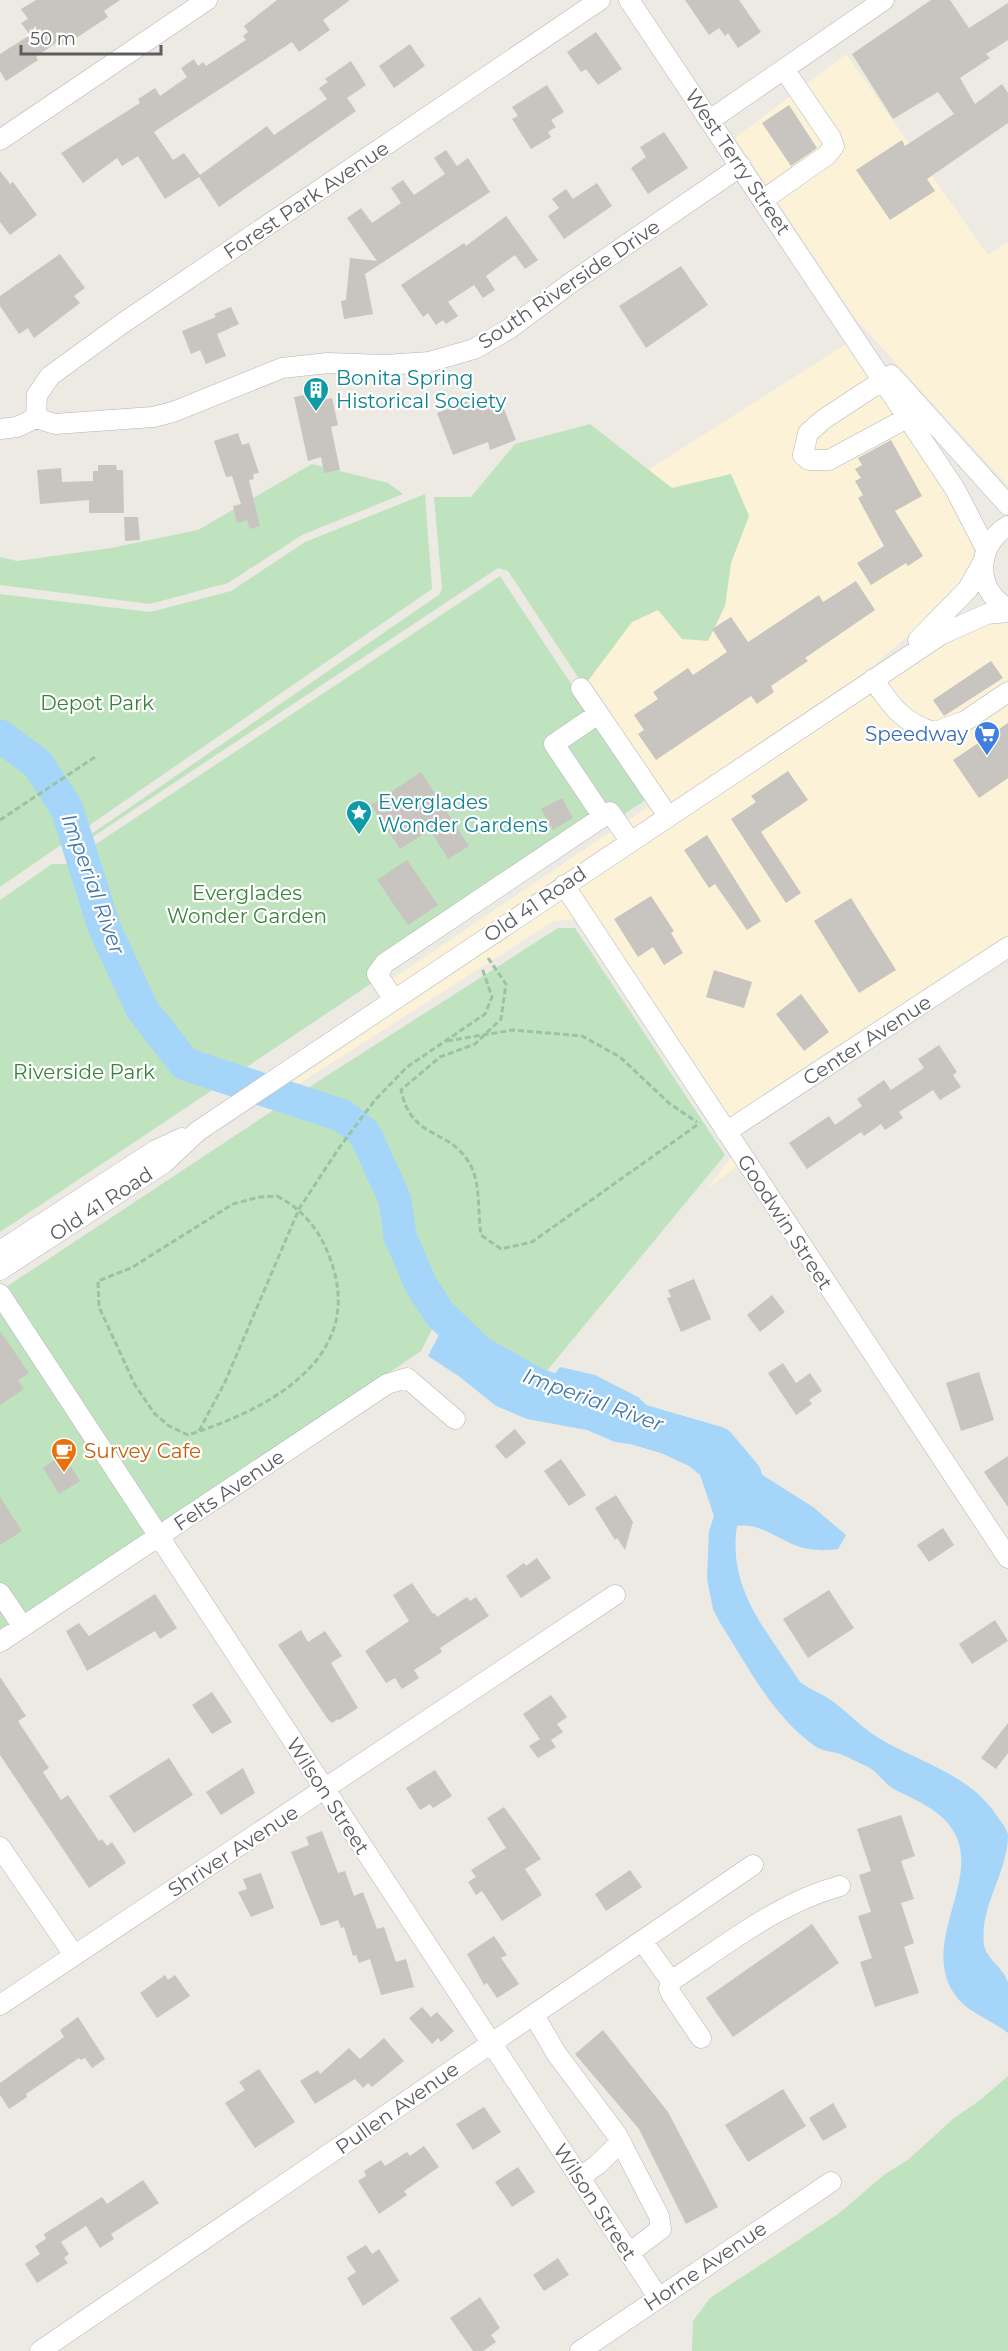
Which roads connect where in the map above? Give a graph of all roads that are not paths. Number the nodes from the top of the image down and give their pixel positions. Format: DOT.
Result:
graph roads {
  1 [pos="207,0"];
  2 [pos="600,0"];
  3 [pos="629,0"];
  4 [pos="884,0"];
  5 [pos="784,69"];
  6 [pos="710,120"];
  7 [pos="0,140"];
  8 [pos="741,166"];
  9 [pos="763,200"];
  10 [pos="887,377"];
  11 [pos="915,414"];
  12 [pos="36,418"];
  13 [pos="0,429"];
  14 [pos="1008,505"];
  15 [pos="1008,526"];
  16 [pos="984,557"];
  17 [pos="1008,610"];
  18 [pos="873,679"];
  19 [pos="580,688"];
  20 [pos="1008,692"];
  21 [pos="598,714"];
  22 [pos="668,816"];
  23 [pos="603,817"];
  24 [pos="630,841"];
  25 [pos="564,885"];
  26 [pos="1008,947"];
  27 [pos="394,1000"];
  28 [pos="198,1131"];
  29 [pos="726,1132"];
  30 [pos="0,1251"];
  31 [pos="0,1270"];
  32 [pos="0,1294"];
  33 [pos="455,1419"];
  34 [pos="160,1536"];
  35 [pos="1008,1558"];
  36 [pos="0,1593"];
  37 [pos="615,1595"];
  38 [pos="23,1627"];
  39 [pos="0,1642"];
  40 [pos="325,1790"];
  41 [pos="2,1854"];
  42 [pos="753,1866"];
  43 [pos="840,1886"];
  44 [pos="643,1942"];
  45 [pos="74,1955"];
  46 [pos="671,1981"];
  47 [pos="0,2005"];
  48 [pos="534,2015"];
  49 [pos="701,2038"];
  50 [pos="491,2044"];
  51 [pos="621,2142"];
  52 [pos="579,2178"];
  53 [pos="831,2182"];
  54 [pos="629,2253"];
  55 [pos="658,2297"];
  56 [pos="40,2351"];
  57 [pos="580,2351"];
  1 -- 7 [label="street"];
  2 -- 12 [label="street, Forest Park Avenue"];
  3 -- 6 [label="street, West Terry Street"];
  4 -- 5 [label="street"];
  5 -- 6 [label="street"];
  5 -- 9 [label="street"];
  6 -- 8 [label="street, West Terry Street"];
  8 -- 9 [label="street, West Terry Street"];
  8 -- 12 [label="street, South Riverside Drive"];
  9 -- 10 [label="street, West Terry Street"];
  10 -- 11 [label="street, West Terry Street"];
  10 -- 11 [label="street"];
  11 -- 14 [label="street, West Terry Street"];
  11 -- 16 [label="street, West Terry Street"];
  12 -- 13 [label="street"];
  15 -- 16 [label="street, Old 41 Road"];
  16 -- 17 [label="street, West Terry Street"];
  16 -- 18 [label="street, Old 41 Road"];
  17 -- 18 [label="street, Old 41 Road"];
  18 -- 20 [label="street"];
  18 -- 22 [label="street, Old 41 Road"];
  19 -- 21 [label="street"];
  21 -- 22 [label="street"];
  21 -- 23 [label="street"];
  22 -- 24 [label="street, Old 41 Road"];
  23 -- 24 [label="street"];
  23 -- 27 [label="street"];
  24 -- 25 [label="street, Old 41 Road"];
  25 -- 27 [label="street, Old 41 Road"];
  25 -- 29 [label="street, Goodwin Street"];
  26 -- 29 [label="street, Center Avenue"];
  27 -- 28 [label="street, Old 41 Road"];
  28 -- 30 [label="street, Old 41 Road"];
  28 -- 31 [label="street, Old 41 Road"];
  29 -- 35 [label="street, Goodwin Street"];
  32 -- 34 [label="street, Wilson Street"];
  33 -- 34 [label="street, Felts Avenue"];
  34 -- 38 [label="street, Felts Avenue"];
  34 -- 40 [label="street, Wilson Street"];
  36 -- 38 [label="street"];
  37 -- 40 [label="street, Shriver Avenue"];
  38 -- 39 [label="street, Felts Avenue"];
  40 -- 45 [label="street, Shriver Avenue"];
  40 -- 50 [label="street, Wilson Street"];
  41 -- 45 [label="street"];
  42 -- 44 [label="street, Pullen Avenue"];
  43 -- 46 [label="street"];
  44 -- 46 [label="street"];
  44 -- 48 [label="street, Pullen Avenue"];
  45 -- 47 [label="street, Shriver Avenue"];
  46 -- 49 [label="street"];
  48 -- 50 [label="street, Pullen Avenue"];
  48 -- 51 [label="street"];
  50 -- 52 [label="street, Wilson Street"];
  50 -- 56 [label="street, Pullen Avenue"];
  51 -- 52 [label="street"];
  51 -- 54 [label="street"];
  52 -- 54 [label="street, Wilson Street"];
  53 -- 55 [label="street, Horne Avenue"];
  54 -- 55 [label="street, Wilson Street"];
  55 -- 57 [label="street, Horne Avenue"];
}
